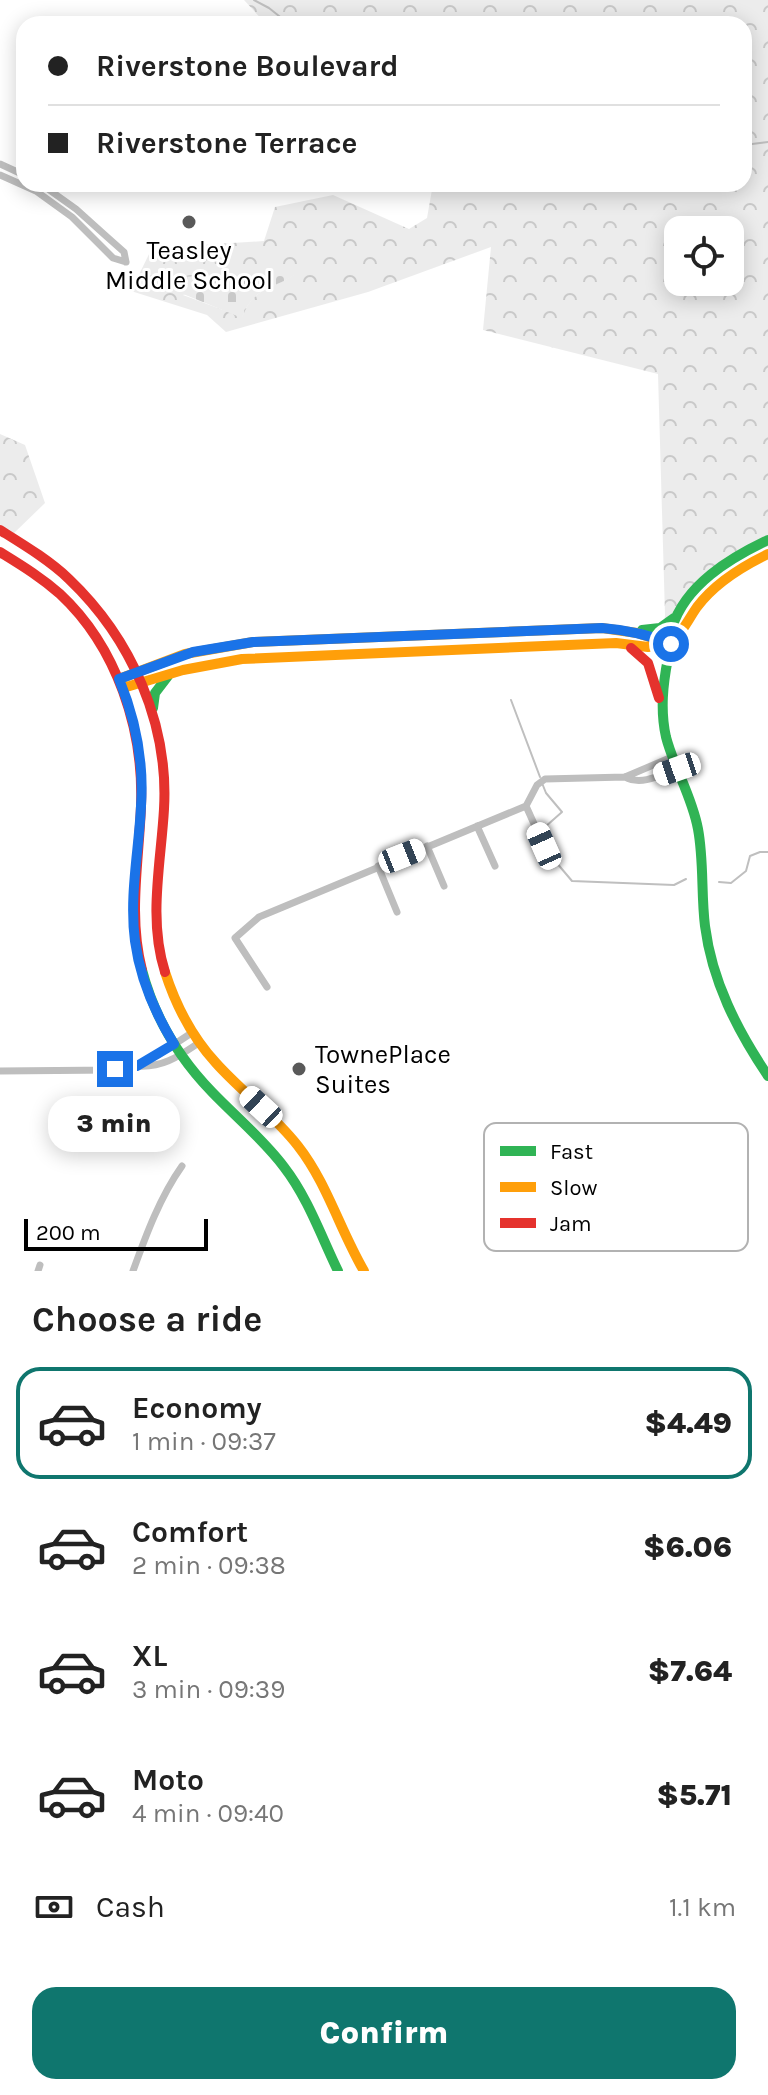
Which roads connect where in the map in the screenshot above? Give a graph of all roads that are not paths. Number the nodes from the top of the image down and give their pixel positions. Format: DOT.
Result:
graph roads {
  1 [pos="37,192"];
  2 [pos="52,192"];
  3 [pos="0,530"];
  4 [pos="768,540"];
  5 [pos="0,552"];
  6 [pos="768,554"];
  7 [pos="678,614"];
  8 [pos="626,630"];
  9 [pos="122,643"];
  10 [pos="622,643"];
  11 [pos="671,644"];
  12 [pos="176,657"];
  13 [pos="137,672"];
  14 [pos="171,673"];
  15 [pos="142,683"];
  16 [pos="121,684"];
  17 [pos="661,707"];
  18 [pos="153,718"];
  19 [pos="672,757"];
  20 [pos="677,769"];
  21 [pos="625,777"];
  22 [pos="526,806"];
  23 [pos="477,826"];
  24 [pos="427,846"];
  25 [pos="544,846"];
  26 [pos="378,866"];
  27 [pos="495,866"];
  28 [pos="444,886"];
  29 [pos="397,912"];
  30 [pos="267,987"];
  31 [pos="193,1032"];
  32 [pos="200,1042"];
  33 [pos="174,1044"];
  34 [pos="181,1055"];
  35 [pos="137,1066"];
  36 [pos="0,1071"];
  37 [pos="768,1076"];
  38 [pos="182,1166"];
  39 [pos="133,1271"];
  40 [pos="338,1271"];
  41 [pos="364,1271"];
  1 -- 2 [label="street"];
  3 -- 9 [label="street"];
  4 -- 7 [label="street"];
  5 -- 16 [label="street"];
  6 -- 11 [label="street"];
  7 -- 8 [label="street"];
  7 -- 11 [label="street"];
  8 -- 11 [label="street"];
  8 -- 12 [label="street"];
  9 -- 12 [label="street"];
  9 -- 13 [label="street"];
  10 -- 11 [label="street"];
  10 -- 14 [label="street"];
  10 -- 17 [label="street"];
  11 -- 17 [label="street"];
  12 -- 13 [label="street"];
  13 -- 15 [label="street"];
  13 -- 16 [label="street"];
  14 -- 15 [label="street"];
  14 -- 18 [label="street"];
  15 -- 16 [label="street"];
  15 -- 18 [label="street"];
  16 -- 33 [label="street"];
  17 -- 19 [label="street"];
  18 -- 31 [label="street"];
  19 -- 20 [label="street"];
  19 -- 21 [label="street"];
  20 -- 21 [label="street"];
  20 -- 37 [label="street"];
  21 -- 22 [label="street"];
  22 -- 23 [label="street"];
  22 -- 25 [label="street"];
  23 -- 24 [label="street"];
  23 -- 27 [label="street"];
  24 -- 26 [label="street"];
  24 -- 28 [label="street"];
  26 -- 29 [label="street"];
  26 -- 30 [label="street"];
  31 -- 32 [label="street"];
  31 -- 33 [label="street"];
  32 -- 34 [label="street"];
  32 -- 41 [label="street"];
  33 -- 34 [label="street"];
  33 -- 35 [label="street"];
  34 -- 35 [label="street"];
  34 -- 40 [label="street"];
  35 -- 36 [label="street"];
  38 -- 39 [label="street"];
}
